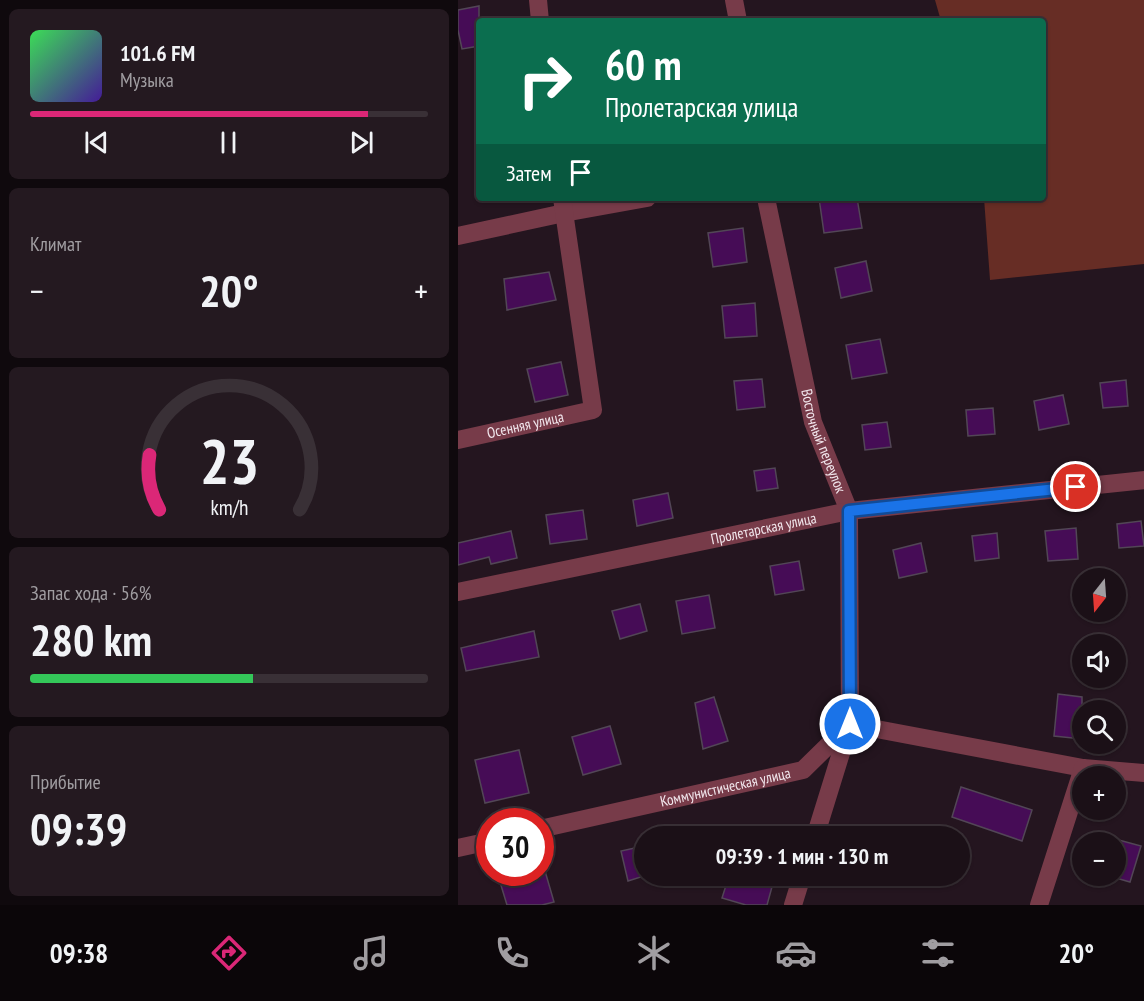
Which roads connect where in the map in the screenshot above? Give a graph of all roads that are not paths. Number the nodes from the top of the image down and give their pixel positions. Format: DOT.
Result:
graph roads {
  1 [pos="538,0"];
  2 [pos="734,0"];
  3 [pos="540,18"];
  4 [pos="737,18"];
  5 [pos="611,201"];
  6 [pos="767,201"];
  7 [pos="563,205"];
  8 [pos="458,236"];
  9 [pos="458,440"];
  10 [pos="1145,480"];
  11 [pos="849,511"];
  12 [pos="458,592"];
  13 [pos="850,724"];
  14 [pos="1072,766"];
  15 [pos="1126,771"];
  16 [pos="1145,772"];
  17 [pos="1072,802"];
  18 [pos="554,826"];
  19 [pos="818,826"];
  20 [pos="476,844"];
  21 [pos="458,848"];
  22 [pos="799,886"];
  23 [pos="793,905"];
  24 [pos="1039,905"];
  1 -- 3 [label="street"];
  2 -- 4 [label="street"];
  5 -- 7 [label="street"];
  6 -- 11 [label="street, Восточный переулок"];
  7 -- 8 [label="street"];
  7 -- 9 [label="street, Осенняя улица"];
  10 -- 11 [label="street, Пролетарская улица"];
  11 -- 12 [label="street, Пролетарская улица"];
  11 -- 13 [label="street, Восточный переулок"];
  13 -- 14 [label="street"];
  13 -- 18 [label="street, Коммунистическая улица"];
  13 -- 19 [label="street, Восточный переулок"];
  15 -- 16 [label="street"];
  17 -- 24 [label="street"];
  20 -- 21 [label="street"];
  22 -- 23 [label="street"];
}
